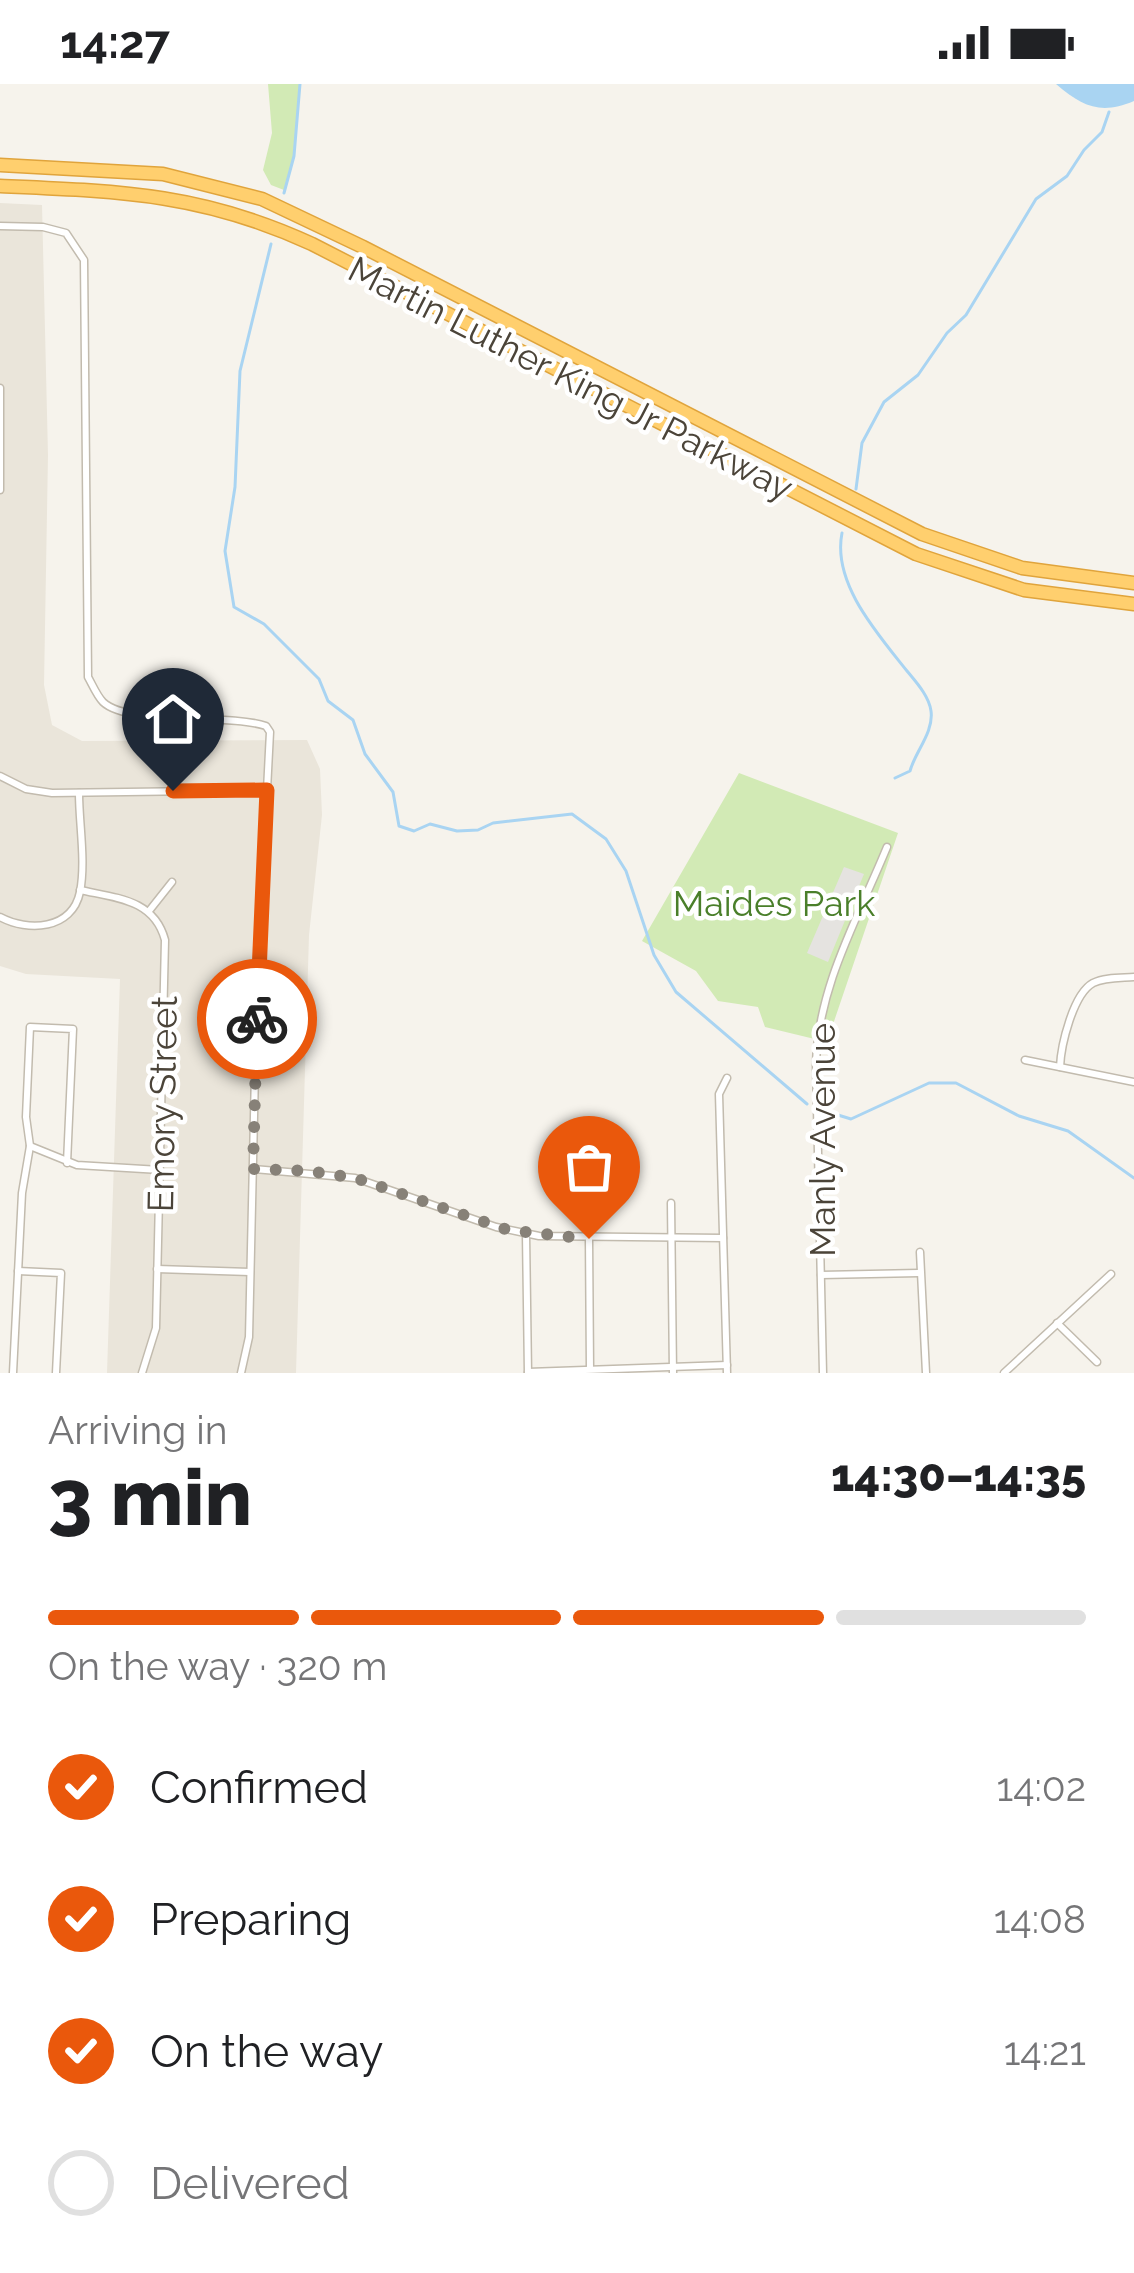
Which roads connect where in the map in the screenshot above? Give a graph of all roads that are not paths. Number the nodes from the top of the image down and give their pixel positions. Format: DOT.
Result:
graph roads {
  1 [pos="0,166"];
  2 [pos="0,186"];
  3 [pos="0,226"];
  4 [pos="0,388"];
  5 [pos="0,490"];
  6 [pos="1134,584"];
  7 [pos="1134,604"];
  8 [pos="0,776"];
  9 [pos="267,790"];
  10 [pos="79,793"];
  11 [pos="886,847"];
  12 [pos="172,882"];
  13 [pos="80,890"];
  14 [pos="149,910"];
  15 [pos="0,917"];
  16 [pos="1134,977"];
  17 [pos="1025,1060"];
  18 [pos="1060,1067"];
  19 [pos="727,1078"];
  20 [pos="1134,1082"];
  21 [pos="30,1146"];
  22 [pos="67,1162"];
  23 [pos="253,1169"];
  24 [pos="160,1170"];
  25 [pos="671,1203"];
  26 [pos="526,1234"];
  27 [pos="723,1238"];
  28 [pos="589,1239"];
  29 [pos="671,1239"];
  30 [pos="920,1252"];
  31 [pos="157,1269"];
  32 [pos="18,1271"];
  33 [pos="250,1272"];
  34 [pos="920,1273"];
  35 [pos="1111,1274"];
  36 [pos="821,1275"];
  37 [pos="1057,1323"];
  38 [pos="1097,1362"];
  39 [pos="727,1369"];
  40 [pos="673,1370"];
  41 [pos="590,1372"];
  42 [pos="14,1373"];
  43 [pos="56,1373"];
  44 [pos="142,1373"];
  45 [pos="241,1373"];
  46 [pos="528,1373"];
  47 [pos="824,1373"];
  48 [pos="926,1373"];
  49 [pos="1004,1373"];
  1 -- 6 [label="highway, Martin Luther King Jr Parkway"];
  2 -- 7 [label="highway, Martin Luther King Jr Parkway"];
  3 -- 9 [label="street"];
  4 -- 5 [label="street"];
  8 -- 10 [label="street"];
  9 -- 10 [label="street"];
  9 -- 23 [label="street"];
  10 -- 13 [label="street"];
  11 -- 36 [label="street, Manly Avenue"];
  12 -- 14 [label="street"];
  13 -- 14 [label="street"];
  13 -- 15 [label="street"];
  14 -- 24 [label="street, Emory Street"];
  16 -- 18 [label="street"];
  17 -- 18 [label="street"];
  18 -- 20 [label="street"];
  19 -- 27 [label="street"];
  21 -- 22 [label="street"];
  21 -- 22 [label="street"];
  21 -- 32 [label="street"];
  22 -- 24 [label="street"];
  23 -- 26 [label="street"];
  23 -- 33 [label="street"];
  24 -- 31 [label="street, Emory Street"];
  25 -- 29 [label="street"];
  26 -- 28 [label="street"];
  26 -- 46 [label="street"];
  27 -- 29 [label="street"];
  27 -- 39 [label="street"];
  28 -- 29 [label="street"];
  28 -- 41 [label="street"];
  29 -- 40 [label="street"];
  30 -- 34 [label="street"];
  31 -- 33 [label="street"];
  31 -- 44 [label="street, Emory Street"];
  32 -- 42 [label="street"];
  32 -- 43 [label="street"];
  33 -- 45 [label="street"];
  34 -- 36 [label="street"];
  34 -- 48 [label="street"];
  35 -- 37 [label="street"];
  36 -- 47 [label="street, Manly Avenue"];
  37 -- 38 [label="street"];
  37 -- 49 [label="street"];
  39 -- 40 [label="street"];
  40 -- 41 [label="street"];
  41 -- 46 [label="street"];
}
